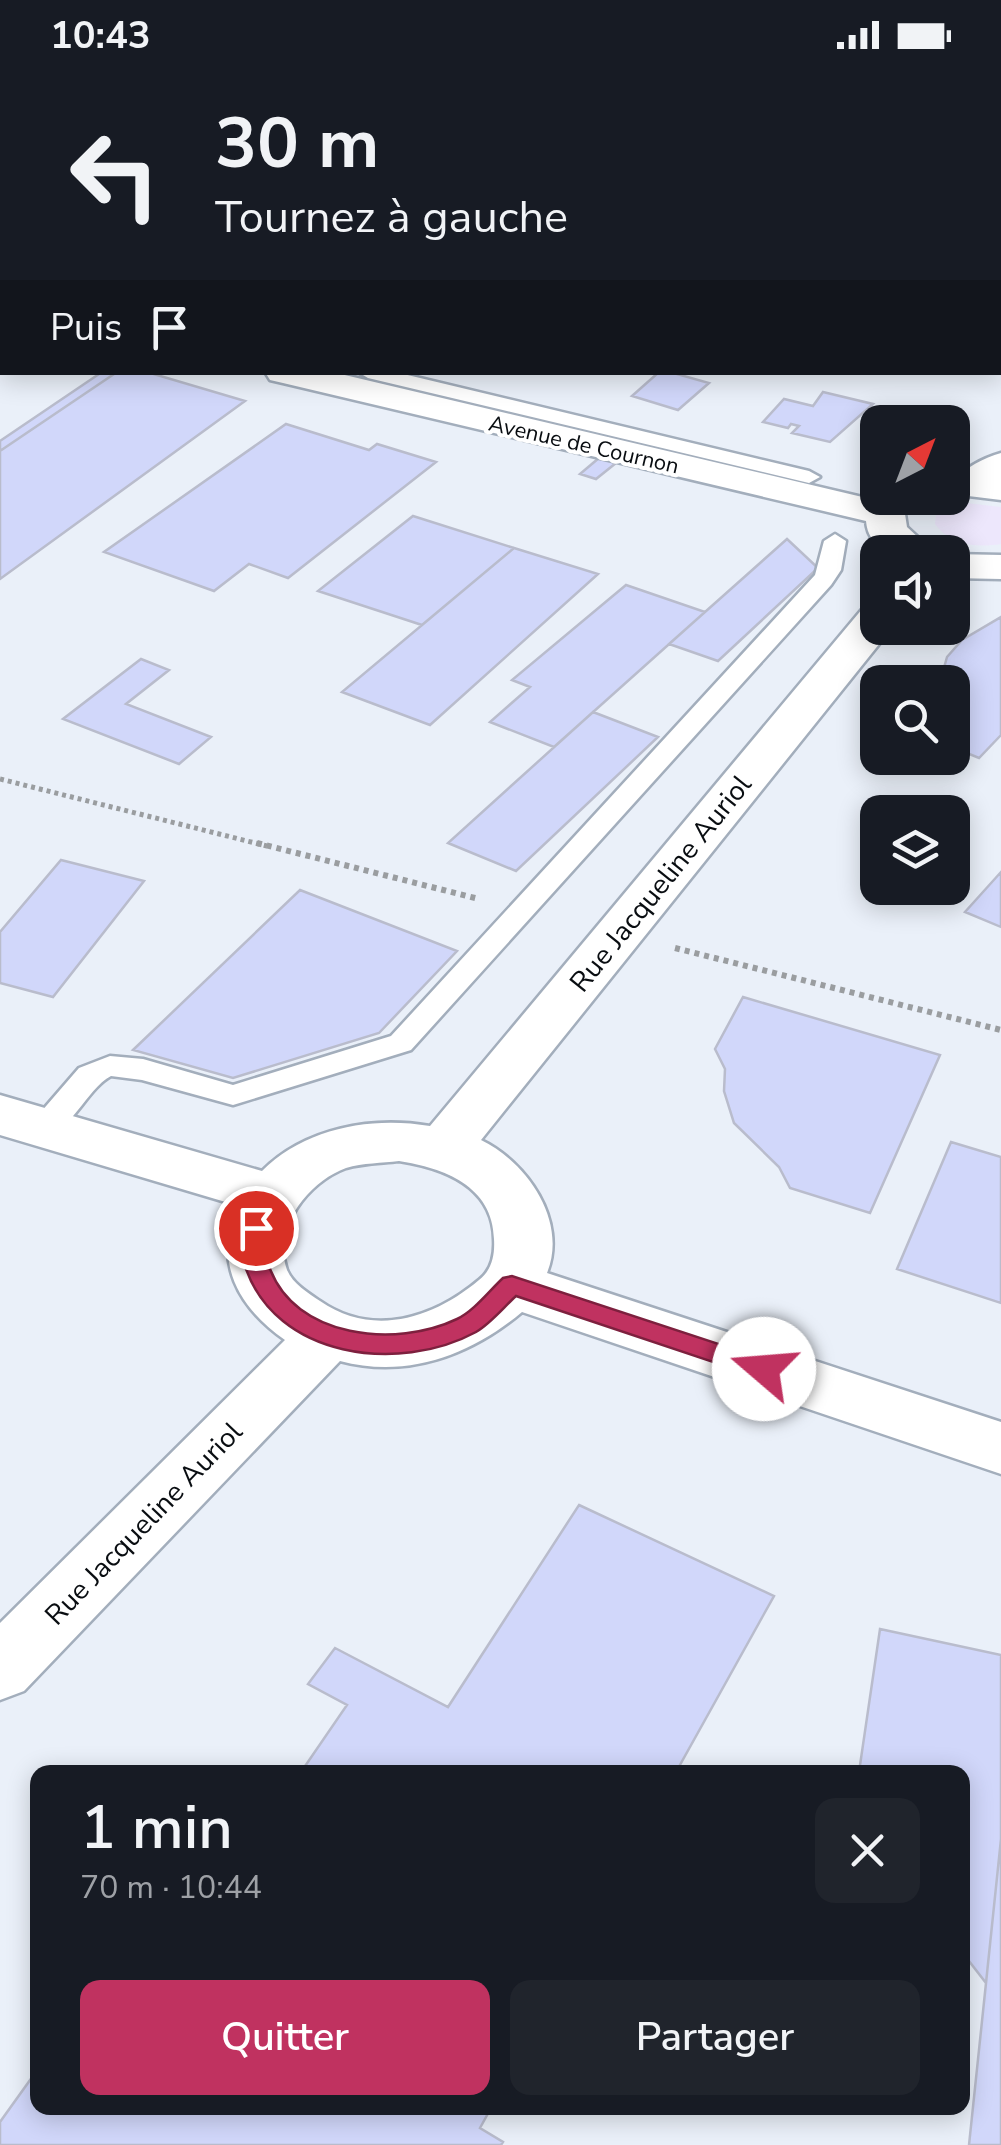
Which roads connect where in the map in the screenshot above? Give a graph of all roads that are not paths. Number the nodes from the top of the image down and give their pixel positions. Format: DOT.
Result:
graph roads {
  1 [pos="297,375"];
  2 [pos="337,375"];
  3 [pos="381,375"];
  4 [pos="809,476"];
  5 [pos="860,492"];
  6 [pos="860,494"];
  7 [pos="835,540"];
  8 [pos="970,566"];
  9 [pos="1001,567"];
  10 [pos="860,639"];
  11 [pos="23,1121"];
  12 [pos="443,1148"];
  13 [pos="272,1195"];
  14 [pos="512,1285"];
  15 [pos="328,1335"];
  16 [pos="1001,1448"];
  17 [pos="0,1669"];
  1 -- 6 [label="street, Avenue de Cournon"];
  2 -- 4 [label="street, Avenue de Cournon"];
  3 -- 4 [label="lane"];
  4 -- 5 [label="street, Avenue de Cournon"];
  7 -- 11 [label="lane"];
  8 -- 9 [label="street"];
  10 -- 12 [label="street, Rue Jacqueline Auriol"];
  11 -- 13 [label="street"];
  12 -- 13 [label="street"];
  12 -- 14 [label="street"];
  13 -- 15 [label="street"];
  14 -- 15 [label="street"];
  14 -- 16 [label="street"];
  15 -- 17 [label="street, Rue Jacqueline Auriol"];
}
